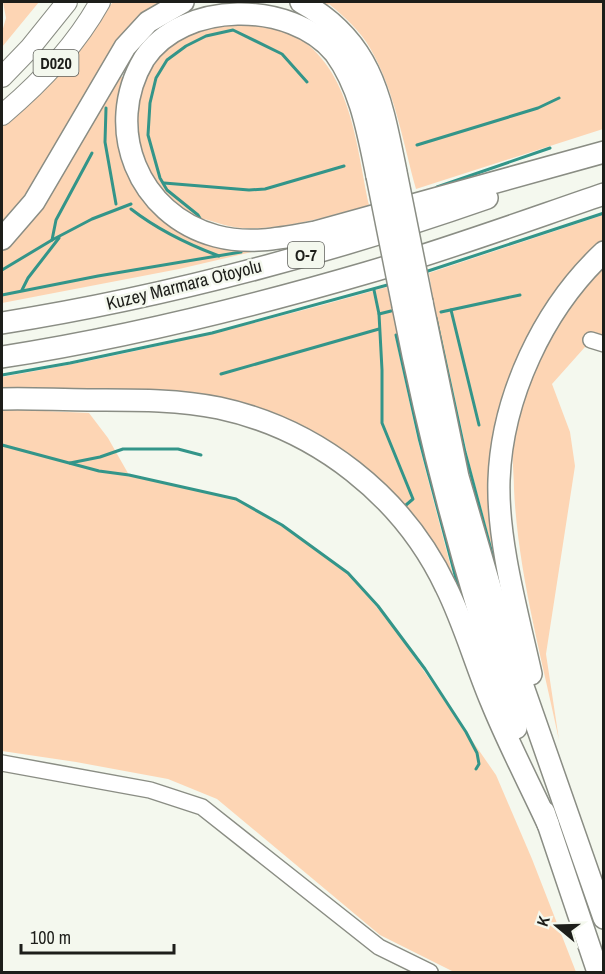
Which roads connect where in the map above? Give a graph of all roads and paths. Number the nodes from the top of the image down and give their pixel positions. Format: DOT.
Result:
graph roads {
  1 [pos="67,2"];
  2 [pos="100,2"];
  3 [pos="183,2"];
  4 [pos="300,2"];
  5 [pos="2,76"];
  6 [pos="2,115"];
  7 [pos="603,152"];
  8 [pos="603,158"];
  9 [pos="386,174"];
  10 [pos="603,194"];
  11 [pos="2,239"];
  12 [pos="603,252"];
  13 [pos="413,304"];
  14 [pos="2,323"];
  15 [pos="2,357"];
  16 [pos="2,399"];
  17 [pos="2,763"];
  18 [pos="548,824"];
  19 [pos="580,851"];
  20 [pos="603,918"];
  21 [pos="430,972"];
  22 [pos="598,972"];
  1 -- 5 [label="highway, D020"];
  2 -- 6 [label="highway, D020"];
  3 -- 11 [label="highway"];
  4 -- 9 [label="highway"];
  7 -- 9 [label="highway"];
  8 -- 14 [label="highway, Kuzey Marmara Otoyolu / O-7"];
  9 -- 13 [label="highway, bridge"];
  10 -- 15 [label="highway, Kuzey Marmara Otoyolu / O-7"];
  12 -- 19 [label="highway"];
  13 -- 18 [label="highway"];
  13 -- 19 [label="highway"];
  16 -- 18 [label="highway"];
  17 -- 21 [label="street"];
  18 -- 22 [label="highway"];
  19 -- 20 [label="highway"];
}
